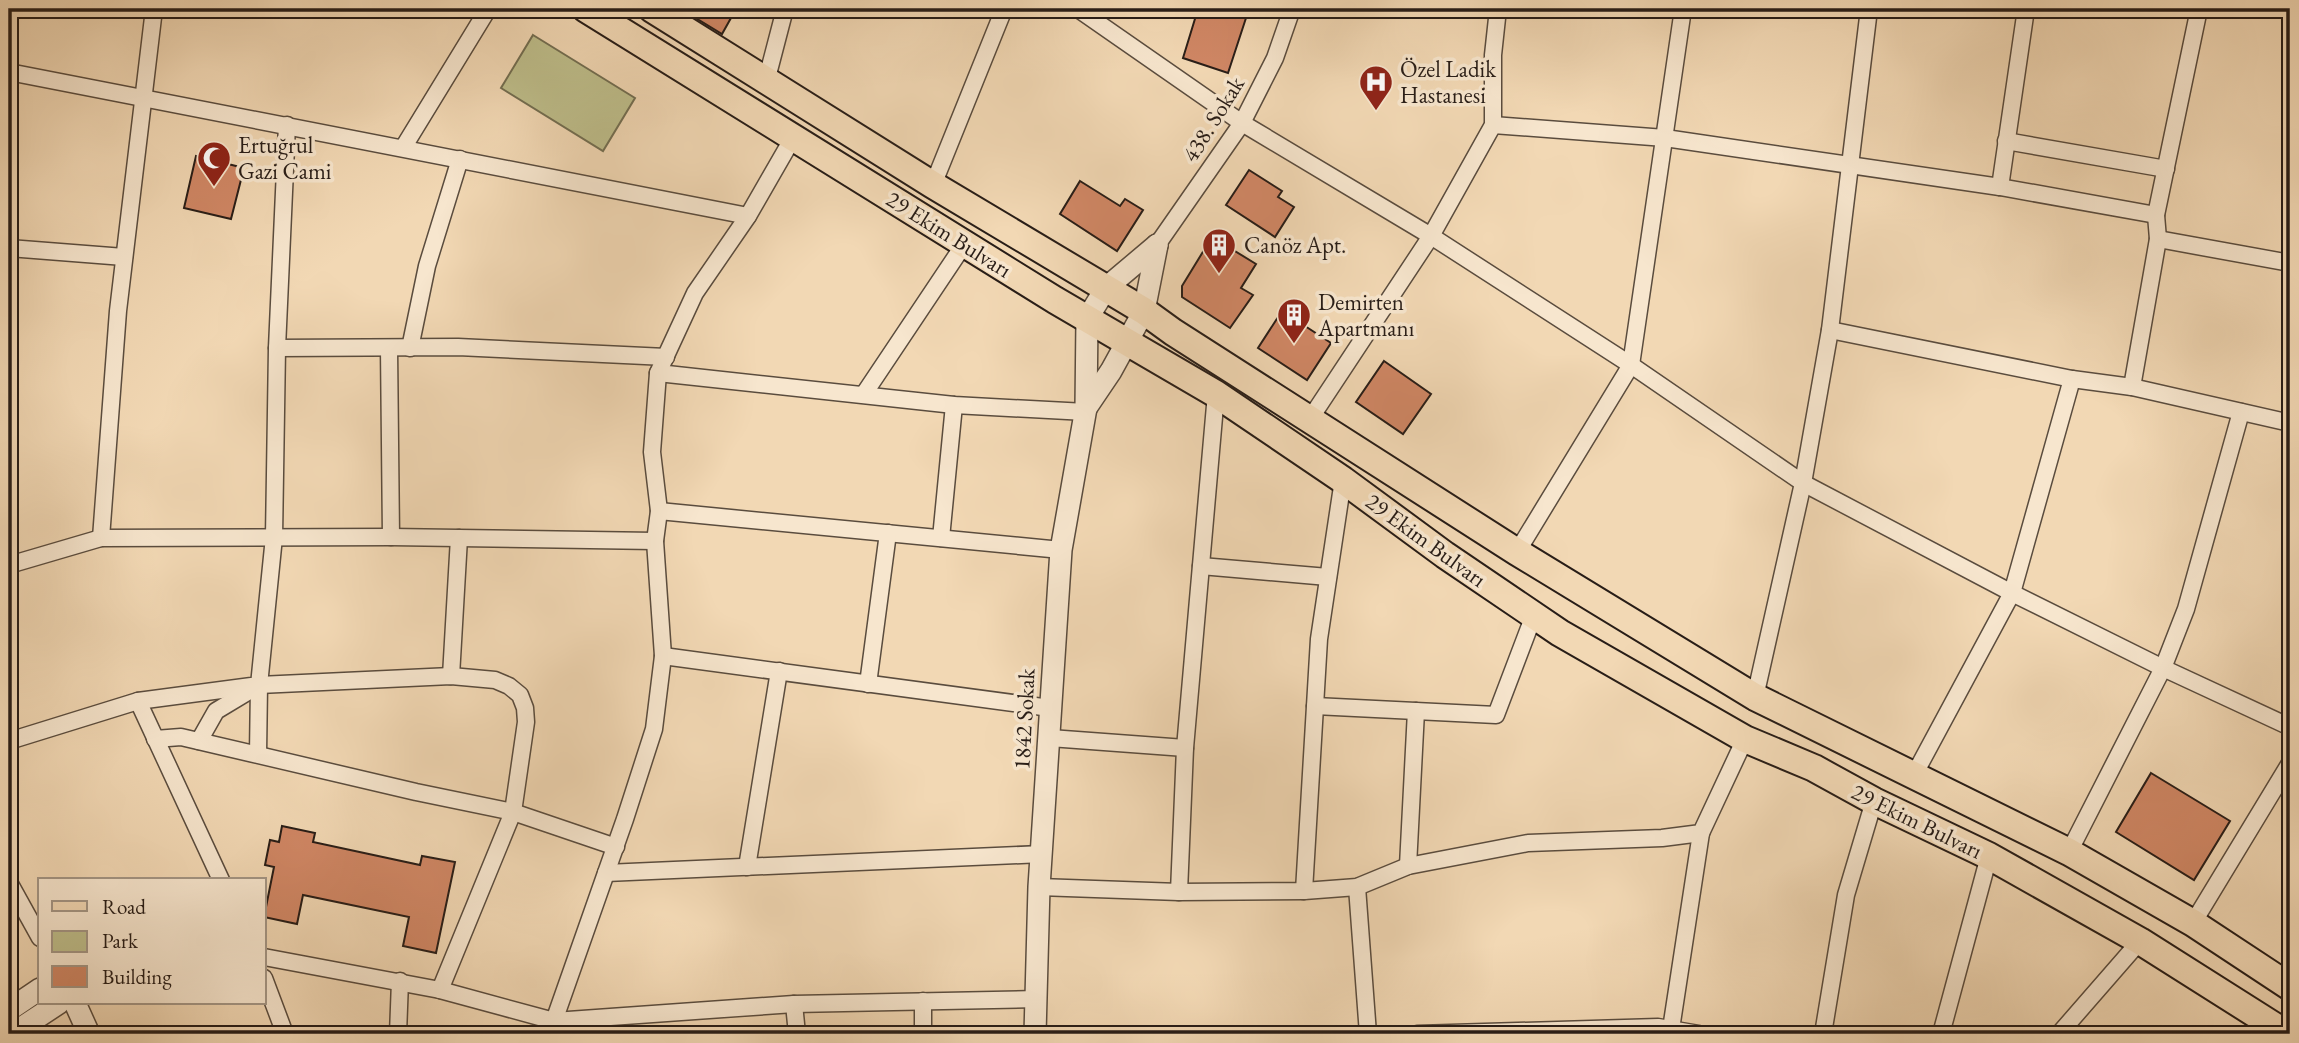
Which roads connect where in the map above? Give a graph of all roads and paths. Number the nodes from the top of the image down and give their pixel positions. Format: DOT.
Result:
graph roads {
  1 [pos="154,9"];
  2 [pos="488,9"];
  3 [pos="586,9"];
  4 [pos="652,9"];
  5 [pos="785,9"];
  6 [pos="1004,9"];
  7 [pos="1078,9"];
  8 [pos="1292,9"];
  9 [pos="1498,9"];
  10 [pos="1683,9"];
  11 [pos="1870,9"];
  12 [pos="2026,9"];
  13 [pos="2199,9"];
  14 [pos="9,72"];
  15 [pos="766,82"];
  16 [pos="142,97"];
  17 [pos="1242,123"];
  18 [pos="287,125"];
  19 [pos="1493,125"];
  20 [pos="794,136"];
  21 [pos="1665,138"];
  22 [pos="2006,141"];
  23 [pos="403,148"];
  24 [pos="460,159"];
  25 [pos="1850,165"];
  26 [pos="2166,169"];
  27 [pos="933,185"];
  28 [pos="2000,187"];
  29 [pos="2156,215"];
  30 [pos="748,216"];
  31 [pos="1431,236"];
  32 [pos="2158,239"];
  33 [pos="965,243"];
  34 [pos="1157,246"];
  35 [pos="9,248"];
  36 [pos="124,257"];
  37 [pos="2290,263"];
  38 [pos="1106,288"];
  39 [pos="1144,311"];
  40 [pos="1087,319"];
  41 [pos="1830,330"];
  42 [pos="1126,342"];
  43 [pos="277,348"];
  44 [pos="389,348"];
  45 [pos="410,348"];
  46 [pos="666,357"];
  47 [pos="1631,365"];
  48 [pos="658,373"];
  49 [pos="2072,379"];
  50 [pos="2132,387"];
  51 [pos="864,394"];
  52 [pos="1216,394"];
  53 [pos="954,405"];
  54 [pos="1086,410"];
  55 [pos="2241,412"];
  56 [pos="1310,419"];
  57 [pos="2290,422"];
  58 [pos="1343,480"];
  59 [pos="1802,483"];
  60 [pos="659,512"];
  61 [pos="888,533"];
  62 [pos="274,537"];
  63 [pos="391,537"];
  64 [pos="100,538"];
  65 [pos="459,538"];
  66 [pos="941,538"];
  67 [pos="655,541"];
  68 [pos="1061,550"];
  69 [pos="1517,552"];
  70 [pos="9,565"];
  71 [pos="1201,566"];
  72 [pos="1328,577"];
  73 [pos="2012,593"];
  74 [pos="1534,615"];
  75 [pos="663,656"];
  76 [pos="2163,668"];
  77 [pos="779,671"];
  78 [pos="451,676"];
  79 [pos="868,684"];
  80 [pos="259,685"];
  81 [pos="1755,697"];
  82 [pos="138,701"];
  83 [pos="1315,706"];
  84 [pos="1050,708"];
  85 [pos="1416,711"];
  86 [pos="2289,721"];
  87 [pos="1050,738"];
  88 [pos="156,739"];
  89 [pos="1745,739"];
  90 [pos="9,741"];
  91 [pos="199,741"];
  92 [pos="1185,748"];
  93 [pos="258,754"];
  94 [pos="2290,763"];
  95 [pos="1913,776"];
  96 [pos="1874,801"];
  97 [pos="513,812"];
  98 [pos="1700,832"];
  99 [pos="616,847"];
  100 [pos="2069,852"];
  101 [pos="1042,854"];
  102 [pos="1989,856"];
  103 [pos="1408,866"];
  104 [pos="747,867"];
  105 [pos="606,873"];
  106 [pos="220,878"];
  107 [pos="9,882"];
  108 [pos="1039,887"];
  109 [pos="1357,887"];
  110 [pos="1304,891"];
  111 [pos="1179,892"];
  112 [pos="2193,923"];
  113 [pos="38,934"];
  114 [pos="2140,941"];
  115 [pos="266,957"];
  116 [pos="400,981"];
  117 [pos="266,983"];
  118 [pos="2290,988"];
  119 [pos="38,990"];
  120 [pos="440,990"];
  121 [pos="1037,999"];
  122 [pos="923,1001"];
  123 [pos="57,1004"];
  124 [pos="75,1004"];
  125 [pos="794,1004"];
  126 [pos="9,1010"];
  127 [pos="554,1028"];
  128 [pos="1671,1029"];
  129 [pos="2283,1033"];
  130 [pos="12,1034"];
  131 [pos="89,1034"];
  132 [pos="285,1034"];
  133 [pos="398,1034"];
  134 [pos="797,1034"];
  135 [pos="923,1034"];
  136 [pos="1035,1034"];
  137 [pos="1368,1034"];
  138 [pos="1417,1034"];
  139 [pos="1699,1034"];
  140 [pos="1823,1034"];
  141 [pos="1941,1034"];
  142 [pos="2059,1034"];
  1 -- 16 [label="street"];
  2 -- 23 [label="street"];
  3 -- 20 [label="main road, 29 Ekim Bulvarı"];
  4 -- 15 [label="main road, 29 Ekim Bulvarı"];
  5 -- 15 [label="street"];
  6 -- 27 [label="street"];
  7 -- 17 [label="street"];
  8 -- 17 [label="street, 438. Sokak"];
  9 -- 19 [label="street"];
  10 -- 21 [label="street"];
  11 -- 25 [label="street"];
  12 -- 22 [label="street"];
  13 -- 26 [label="street"];
  14 -- 16 [label="street"];
  15 -- 27 [label="main road, 29 Ekim Bulvarı"];
  16 -- 18 [label="street"];
  16 -- 36 [label="street"];
  17 -- 31 [label="street"];
  17 -- 34 [label="street, 438. Sokak"];
  18 -- 23 [label="street"];
  18 -- 43 [label="street"];
  19 -- 21 [label="street"];
  19 -- 31 [label="street"];
  20 -- 30 [label="street"];
  20 -- 33 [label="main road, 29 Ekim Bulvarı"];
  21 -- 25 [label="street"];
  21 -- 47 [label="street"];
  22 -- 26 [label="street"];
  22 -- 28 [label="street"];
  23 -- 24 [label="street"];
  24 -- 30 [label="street"];
  24 -- 45 [label="street"];
  25 -- 28 [label="street"];
  25 -- 41 [label="street"];
  26 -- 29 [label="street"];
  27 -- 38 [label="main road, 29 Ekim Bulvarı"];
  28 -- 29 [label="street"];
  29 -- 32 [label="street"];
  30 -- 46 [label="street"];
  31 -- 47 [label="street"];
  31 -- 56 [label="street"];
  32 -- 37 [label="street"];
  32 -- 50 [label="street"];
  33 -- 40 [label="main road, 29 Ekim Bulvarı"];
  33 -- 51 [label="street"];
  34 -- 38 [label="street"];
  34 -- 39 [label="street"];
  35 -- 36 [label="street"];
  36 -- 64 [label="street"];
  38 -- 39 [label="main road, 29 Ekim Bulvarı"];
  38 -- 40 [label="street"];
  39 -- 42 [label="street"];
  39 -- 56 [label="main road, 29 Ekim Bulvarı"];
  40 -- 42 [label="main road, 29 Ekim Bulvarı"];
  40 -- 54 [label="street"];
  41 -- 49 [label="street"];
  41 -- 59 [label="street"];
  42 -- 52 [label="main road, 29 Ekim Bulvarı"];
  42 -- 54 [label="street"];
  43 -- 44 [label="street"];
  43 -- 62 [label="street"];
  44 -- 45 [label="street"];
  44 -- 63 [label="street"];
  45 -- 46 [label="street"];
  46 -- 48 [label="street"];
  47 -- 59 [label="street"];
  47 -- 69 [label="street"];
  48 -- 51 [label="street"];
  48 -- 60 [label="street"];
  49 -- 50 [label="street"];
  49 -- 73 [label="street"];
  50 -- 55 [label="street"];
  51 -- 53 [label="street"];
  52 -- 58 [label="main road, 29 Ekim Bulvarı"];
  52 -- 71 [label="street"];
  53 -- 54 [label="street"];
  53 -- 66 [label="street"];
  54 -- 68 [label="street, 1842 Sokak"];
  55 -- 57 [label="street"];
  55 -- 76 [label="street"];
  56 -- 69 [label="main road, 29 Ekim Bulvarı"];
  58 -- 72 [label="street"];
  58 -- 74 [label="main road, 29 Ekim Bulvarı"];
  59 -- 73 [label="street"];
  59 -- 81 [label="street"];
  60 -- 61 [label="street"];
  60 -- 67 [label="street"];
  61 -- 66 [label="street"];
  61 -- 79 [label="street"];
  62 -- 63 [label="street"];
  62 -- 64 [label="street"];
  62 -- 80 [label="street"];
  63 -- 65 [label="street"];
  64 -- 70 [label="street"];
  65 -- 67 [label="street"];
  65 -- 78 [label="street"];
  66 -- 68 [label="street"];
  67 -- 75 [label="street"];
  68 -- 84 [label="street, 1842 Sokak"];
  69 -- 81 [label="main road, 29 Ekim Bulvarı"];
  71 -- 72 [label="street"];
  71 -- 92 [label="street"];
  72 -- 83 [label="street"];
  73 -- 76 [label="street"];
  73 -- 95 [label="street"];
  74 -- 85 [label="street"];
  74 -- 89 [label="main road, 29 Ekim Bulvarı"];
  75 -- 77 [label="street"];
  75 -- 99 [label="street"];
  76 -- 86 [label="street"];
  76 -- 100 [label="street"];
  77 -- 79 [label="street"];
  77 -- 104 [label="street"];
  78 -- 80 [label="street"];
  78 -- 97 [label="street"];
  79 -- 84 [label="street"];
  80 -- 82 [label="street"];
  80 -- 91 [label="street"];
  80 -- 93 [label="street"];
  81 -- 95 [label="main road, 29 Ekim Bulvarı"];
  82 -- 88 [label="street"];
  82 -- 90 [label="street"];
  83 -- 85 [label="street"];
  83 -- 110 [label="street"];
  84 -- 87 [label="street, 1842 Sokak"];
  85 -- 103 [label="street"];
  87 -- 92 [label="street"];
  87 -- 101 [label="street, 1842 Sokak"];
  88 -- 91 [label="street"];
  88 -- 106 [label="street"];
  89 -- 96 [label="main road, 29 Ekim Bulvarı"];
  89 -- 98 [label="street"];
  91 -- 93 [label="street"];
  92 -- 111 [label="street"];
  93 -- 97 [label="street"];
  94 -- 112 [label="street"];
  95 -- 100 [label="main road, 29 Ekim Bulvarı"];
  96 -- 102 [label="main road, 29 Ekim Bulvarı"];
  96 -- 140 [label="street"];
  97 -- 99 [label="street"];
  97 -- 120 [label="street"];
  98 -- 103 [label="street"];
  98 -- 128 [label="street"];
  99 -- 105 [label="street"];
  100 -- 112 [label="main road, 29 Ekim Bulvarı"];
  101 -- 104 [label="street"];
  101 -- 108 [label="street, 1842 Sokak"];
  102 -- 114 [label="main road, 29 Ekim Bulvarı"];
  102 -- 141 [label="street"];
  103 -- 109 [label="street"];
  104 -- 105 [label="street"];
  105 -- 127 [label="street"];
  107 -- 113 [label="street"];
  108 -- 111 [label="street"];
  108 -- 121 [label="street, 1842 Sokak"];
  109 -- 110 [label="street"];
  109 -- 137 [label="street"];
  110 -- 111 [label="street"];
  112 -- 118 [label="main road, 29 Ekim Bulvarı"];
  114 -- 129 [label="main road, 29 Ekim Bulvarı"];
  114 -- 142 [label="street"];
  115 -- 116 [label="street"];
  116 -- 120 [label="street"];
  116 -- 133 [label="street"];
  117 -- 132 [label="street"];
  119 -- 126 [label="street"];
  120 -- 127 [label="street"];
  121 -- 122 [label="street"];
  121 -- 136 [label="street, 1842 Sokak"];
  122 -- 125 [label="street"];
  122 -- 135 [label="street"];
  123 -- 130 [label="street"];
  124 -- 131 [label="street"];
  125 -- 127 [label="street"];
  125 -- 134 [label="street"];
  128 -- 138 [label="street"];
  128 -- 139 [label="street"];
}
